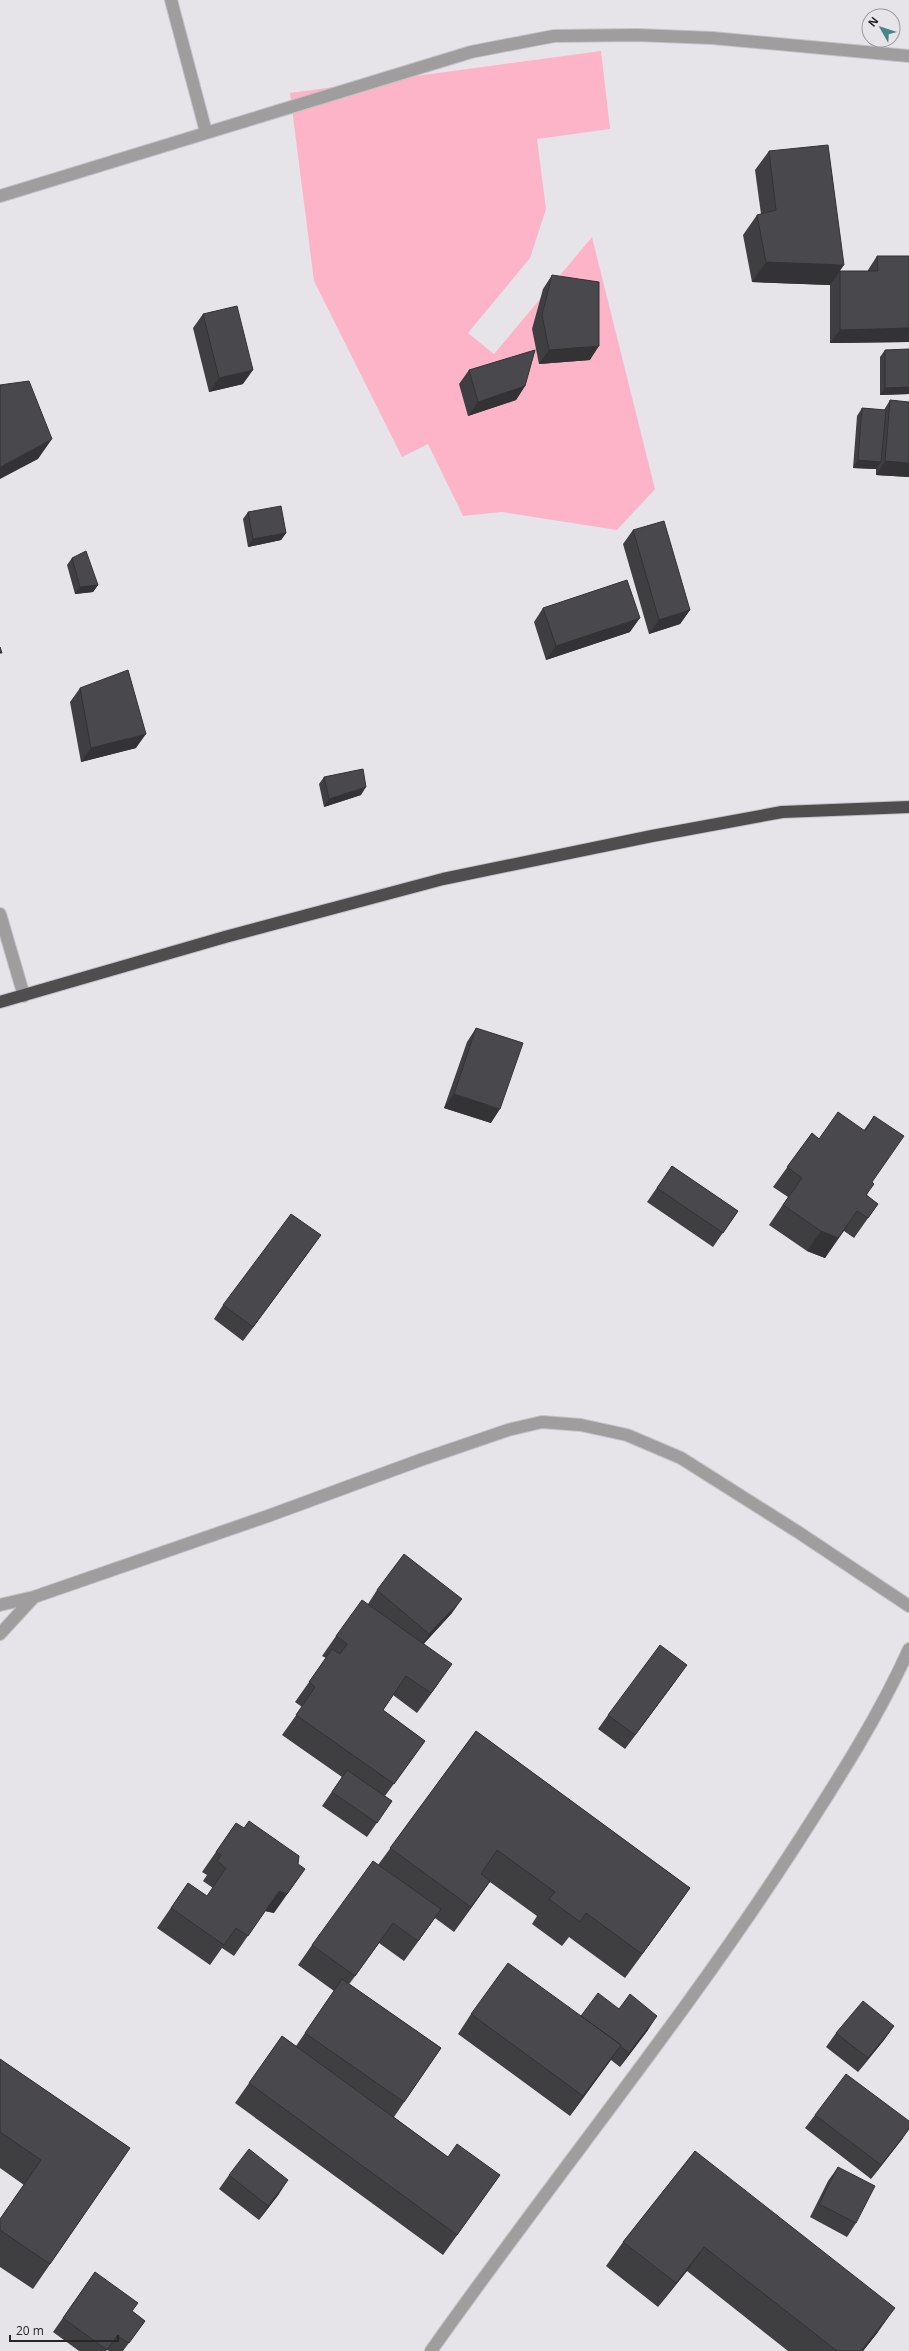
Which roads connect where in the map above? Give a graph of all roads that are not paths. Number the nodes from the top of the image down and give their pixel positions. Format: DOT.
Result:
graph roads {
  1 [pos="171,0"];
  2 [pos="909,56"];
  3 [pos="206,132"];
  4 [pos="0,196"];
  5 [pos="909,807"];
  6 [pos="0,914"];
  7 [pos="24,996"];
  8 [pos="0,1002"];
  9 [pos="34,1596"];
  10 [pos="0,1605"];
  11 [pos="909,1606"];
  12 [pos="0,1634"];
  13 [pos="909,1649"];
  14 [pos="431,2351"];
  1 -- 3 [label="street"];
  2 -- 3 [label="street"];
  3 -- 4 [label="street"];
  5 -- 7 [label="highway"];
  6 -- 7 [label="street"];
  7 -- 8 [label="highway"];
  9 -- 10 [label="street"];
  9 -- 11 [label="street"];
  9 -- 12 [label="street"];
  13 -- 14 [label="street"];
}
